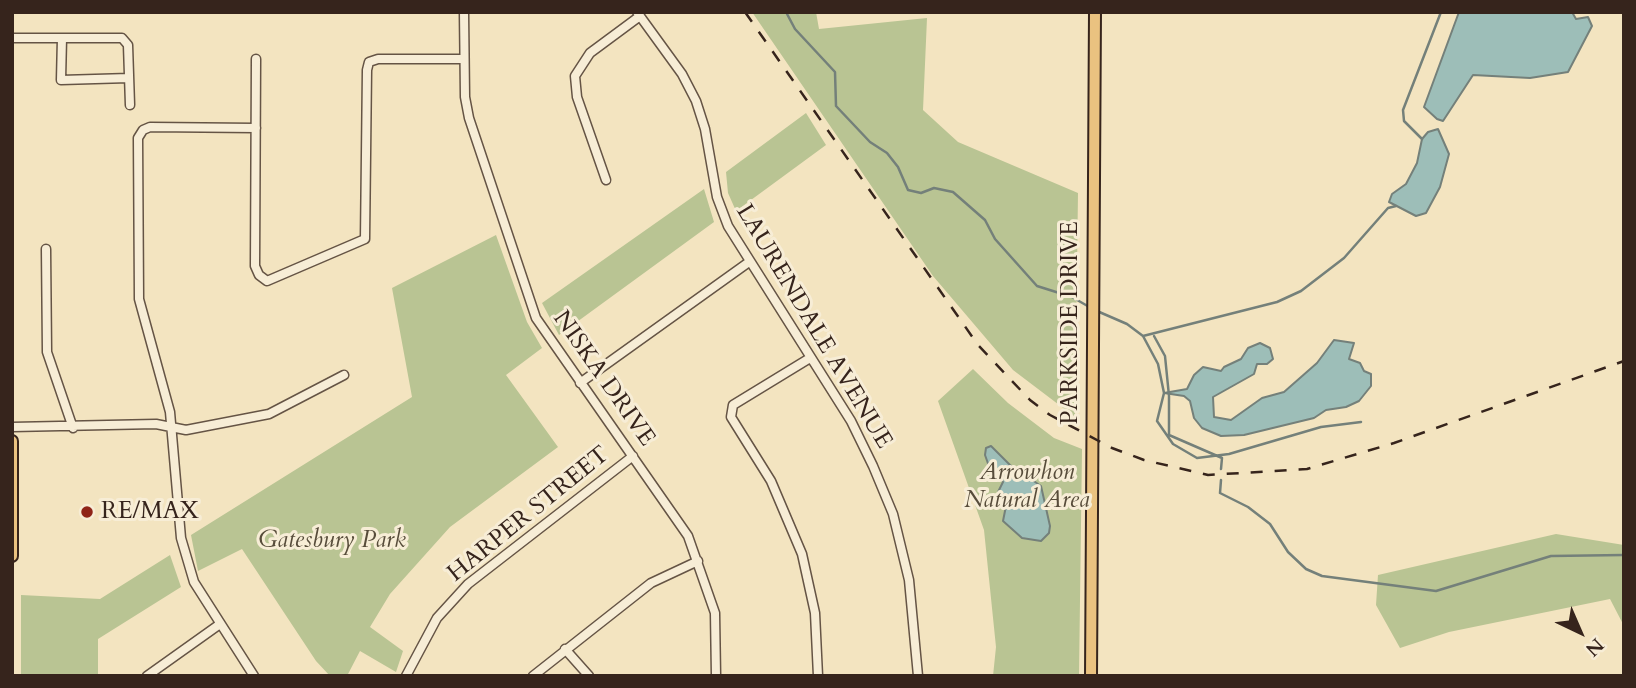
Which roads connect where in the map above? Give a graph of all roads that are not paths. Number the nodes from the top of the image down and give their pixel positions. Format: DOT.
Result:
graph roads {
  1 [pos="464,12"];
  2 [pos="1095,12"];
  3 [pos="639,14"];
  4 [pos="12,38"];
  5 [pos="62,38"];
  6 [pos="256,59"];
  7 [pos="464,59"];
  8 [pos="129,78"];
  9 [pos="130,106"];
  10 [pos="256,128"];
  11 [pos="606,180"];
  12 [pos="46,249"];
  13 [pos="749,262"];
  14 [pos="810,358"];
  15 [pos="344,374"];
  16 [pos="580,383"];
  17 [pos="16,427"];
  18 [pos="172,427"];
  19 [pos="73,428"];
  20 [pos="12,441"];
  21 [pos="633,456"];
  22 [pos="12,556"];
  23 [pos="698,561"];
  24 [pos="220,624"];
  25 [pos="565,649"];
  26 [pos="147,676"];
  27 [pos="254,676"];
  28 [pos="406,676"];
  29 [pos="533,676"];
  30 [pos="589,676"];
  31 [pos="716,676"];
  32 [pos="818,676"];
  33 [pos="918,676"];
  34 [pos="1091,676"];
  1 -- 7 [label="street, NISKA DRIVE"];
  2 -- 34 [label="main road, PARKSIDE DRIVE"];
  3 -- 11 [label="street"];
  3 -- 13 [label="street, LAURENDALE AVENUE"];
  4 -- 5 [label="street"];
  5 -- 8 [label="street"];
  5 -- 8 [label="street"];
  6 -- 10 [label="street"];
  7 -- 10 [label="street"];
  7 -- 16 [label="street, NISKA DRIVE"];
  8 -- 9 [label="street"];
  10 -- 18 [label="street"];
  12 -- 19 [label="street"];
  13 -- 14 [label="street, LAURENDALE AVENUE"];
  13 -- 16 [label="street"];
  14 -- 32 [label="street"];
  14 -- 33 [label="street, LAURENDALE AVENUE"];
  15 -- 18 [label="street"];
  16 -- 21 [label="street, NISKA DRIVE"];
  17 -- 19 [label="street"];
  18 -- 19 [label="street"];
  18 -- 24 [label="street"];
  20 -- 22 [label="main road"];
  21 -- 23 [label="street, NISKA DRIVE"];
  21 -- 28 [label="street, HARPER STREET"];
  23 -- 25 [label="street"];
  23 -- 31 [label="street, NISKA DRIVE"];
  24 -- 26 [label="street"];
  24 -- 27 [label="street"];
  25 -- 29 [label="street"];
  25 -- 30 [label="street"];
}
